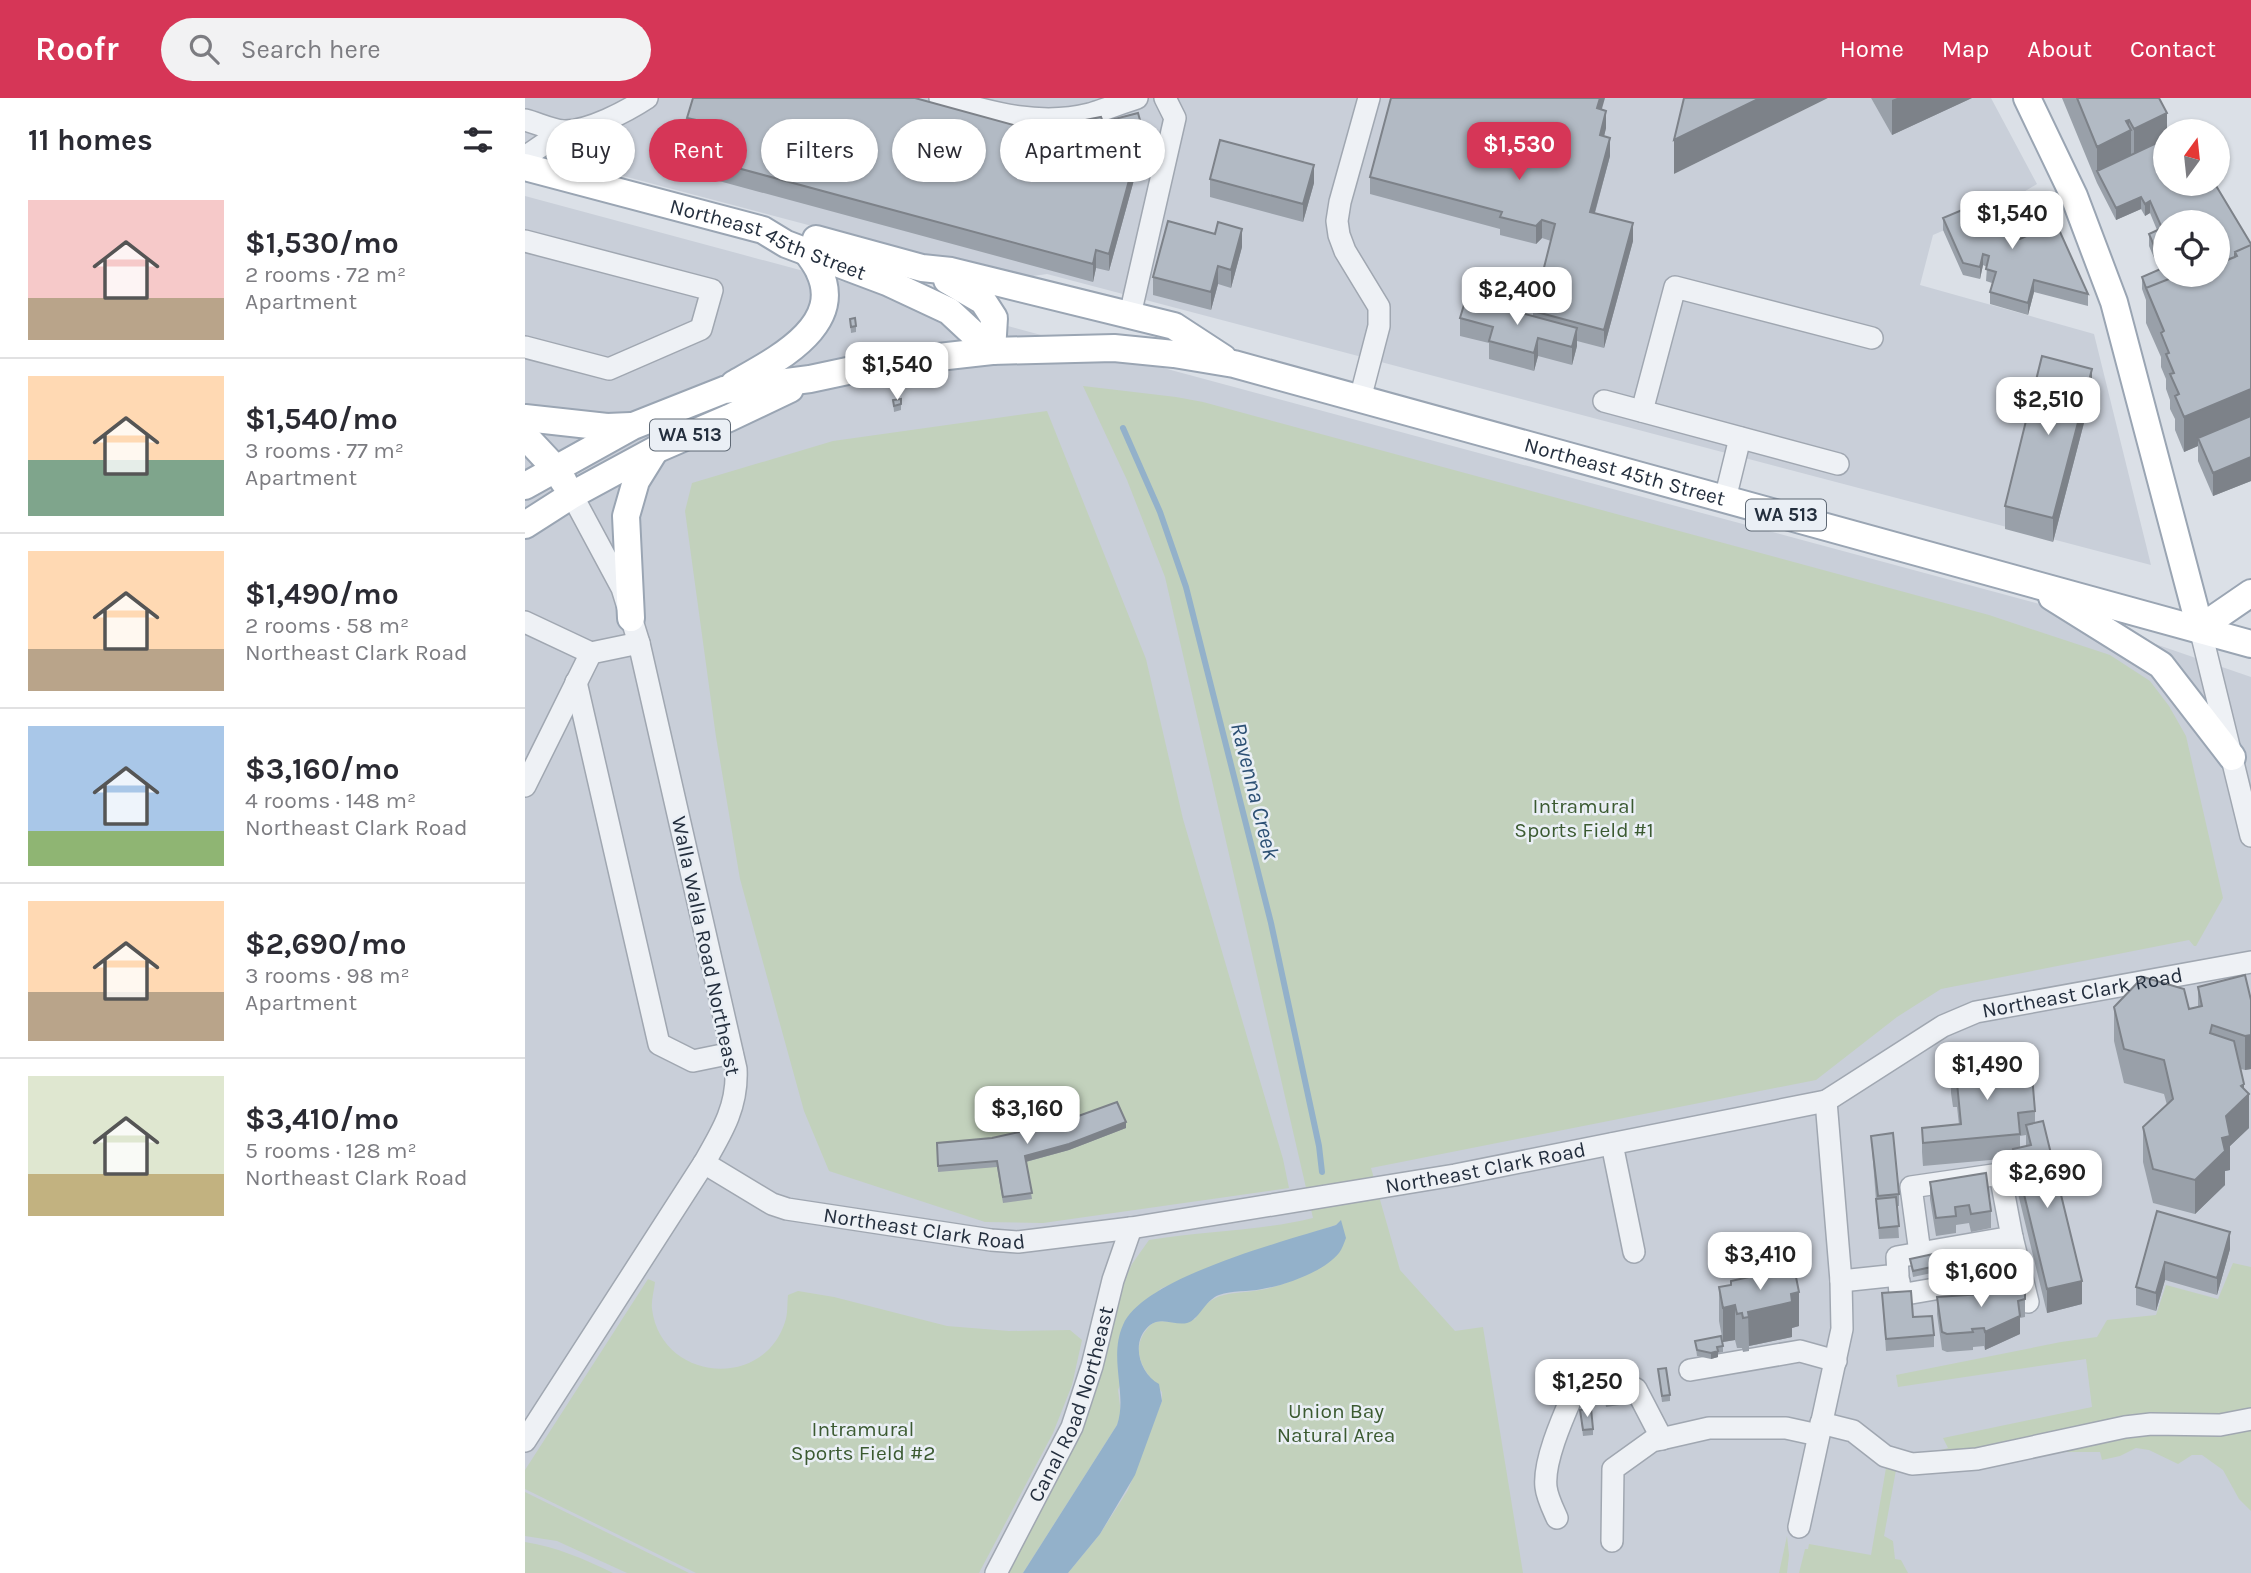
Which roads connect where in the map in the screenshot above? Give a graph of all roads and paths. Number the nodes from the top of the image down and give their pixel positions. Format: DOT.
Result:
graph roads {
  1 [pos="647,98"];
  2 [pos="940,98"];
  3 [pos="1137,98"];
  4 [pos="1165,98"];
  5 [pos="1369,98"];
  6 [pos="2027,98"];
  7 [pos="1011,116"];
  8 [pos="608,119"];
  9 [pos="525,120"];
  10 [pos="546,126"];
  11 [pos="546,143"];
  12 [pos="525,157"];
  13 [pos="525,167"];
  14 [pos="763,230"];
  15 [pos="525,241"];
  16 [pos="807,252"];
  17 [pos="918,281"];
  18 [pos="1131,315"];
  19 [pos="1872,338"];
  20 [pos="992,352"];
  21 [pos="526,353"];
  22 [pos="1234,364"];
  23 [pos="810,379"];
  24 [pos="724,390"];
  25 [pos="1360,399"];
  26 [pos="1604,401"];
  27 [pos="1642,411"];
  28 [pos="525,418"];
  29 [pos="633,426"];
  30 [pos="525,436"];
  31 [pos="1740,438"];
  32 [pos="655,450"];
  33 [pos="1838,464"];
  34 [pos="555,468"];
  35 [pos="525,486"];
  36 [pos="572,495"];
  37 [pos="1725,499"];
  38 [pos="525,525"];
  39 [pos="2027,582"];
  40 [pos="2251,593"];
  41 [pos="632,618"];
  42 [pos="525,622"];
  43 [pos="2200,628"];
  44 [pos="639,643"];
  45 [pos="2251,643"];
  46 [pos="591,653"];
  47 [pos="576,682"];
  48 [pos="2232,757"];
  49 [pos="525,786"];
  50 [pos="2251,835"];
  51 [pos="2251,962"];
  52 [pos="732,1054"];
  53 [pos="1826,1101"];
  54 [pos="1612,1144"];
  55 [pos="704,1163"];
  56 [pos="1131,1228"];
  57 [pos="2012,1237"];
  58 [pos="1634,1252"];
  59 [pos="1920,1252"];
  60 [pos="2021,1274"];
  61 [pos="1898,1275"];
  62 [pos="1842,1281"];
  63 [pos="2028,1302"];
  64 [pos="1836,1361"];
  65 [pos="1690,1370"];
  66 [pos="2251,1419"];
  67 [pos="1820,1429"];
  68 [pos="1662,1439"];
  69 [pos="525,1441"];
  70 [pos="1557,1518"];
  71 [pos="1799,1527"];
  72 [pos="1612,1541"];
  73 [pos="996,1573"];
  1 -- 8 [label="street"];
  2 -- 7 [label="street"];
  3 -- 7 [label="street"];
  4 -- 18 [label="street"];
  5 -- 25 [label="street"];
  6 -- 43 [label="main road"];
  9 -- 10 [label="street"];
  11 -- 12 [label="street"];
  13 -- 14 [label="main road, Northeast 45th Street"];
  14 -- 16 [label="main road, Northeast 45th Street"];
  14 -- 17 [label="main road"];
  15 -- 21 [label="street"];
  16 -- 17 [label="main road, Northeast 45th Street"];
  16 -- 24 [label="main road"];
  17 -- 18 [label="main road"];
  17 -- 20 [label="main road, Northeast 45th Street"];
  18 -- 22 [label="main road"];
  19 -- 27 [label="street"];
  20 -- 22 [label="main road, Northeast 45th Street / WA 513"];
  20 -- 23 [label="main road, WA 513"];
  22 -- 25 [label="main road, Northeast 45th Street / WA 513"];
  23 -- 24 [label="main road, WA 513"];
  23 -- 32 [label="main road, WA 513"];
  24 -- 29 [label="main road, WA 513"];
  25 -- 37 [label="main road, Northeast 45th Street / WA 513"];
  26 -- 27 [label="street"];
  27 -- 31 [label="street"];
  28 -- 29 [label="main road"];
  29 -- 34 [label="main road, WA 513"];
  30 -- 34 [label="main road"];
  31 -- 33 [label="street"];
  31 -- 37 [label="street"];
  32 -- 36 [label="main road, WA 513"];
  32 -- 41 [label="main road"];
  34 -- 35 [label="main road, WA 513"];
  34 -- 36 [label="main road"];
  36 -- 38 [label="main road, WA 513"];
  36 -- 41 [label="street, Walla Walla Road Northeast"];
  37 -- 39 [label="main road, Northeast 45th Street / WA 513"];
  39 -- 43 [label="main road, Northeast 45th Street / WA 513"];
  39 -- 48 [label="main road"];
  40 -- 43 [label="main road"];
  41 -- 44 [label="street, Walla Walla Road Northeast"];
  42 -- 46 [label="street"];
  43 -- 45 [label="main road, Northeast 45th Street / WA 513"];
  43 -- 48 [label="street"];
  44 -- 46 [label="street"];
  44 -- 52 [label="street, Walla Walla Road Northeast"];
  46 -- 47 [label="street"];
  47 -- 49 [label="street"];
  47 -- 52 [label="street"];
  48 -- 50 [label="street"];
  51 -- 53 [label="street, Northeast Clark Road"];
  52 -- 55 [label="street, Walla Walla Road Northeast"];
  53 -- 54 [label="street, Northeast Clark Road"];
  53 -- 62 [label="street"];
  54 -- 56 [label="street, Northeast Clark Road"];
  54 -- 58 [label="street"];
  55 -- 56 [label="street, Northeast Clark Road"];
  55 -- 69 [label="street, Walla Walla Road Northeast"];
  56 -- 73 [label="street, Canal Road Northeast"];
  57 -- 59 [label="street"];
  57 -- 59 [label="street"];
  57 -- 60 [label="street"];
  59 -- 61 [label="street"];
  60 -- 61 [label="street"];
  60 -- 63 [label="street"];
  61 -- 62 [label="street"];
  62 -- 64 [label="street"];
  64 -- 65 [label="street"];
  64 -- 67 [label="street"];
  66 -- 67 [label="street"];
  67 -- 68 [label="street"];
  67 -- 71 [label="street"];
  68 -- 70 [label="street"];
  68 -- 72 [label="street"];
}
